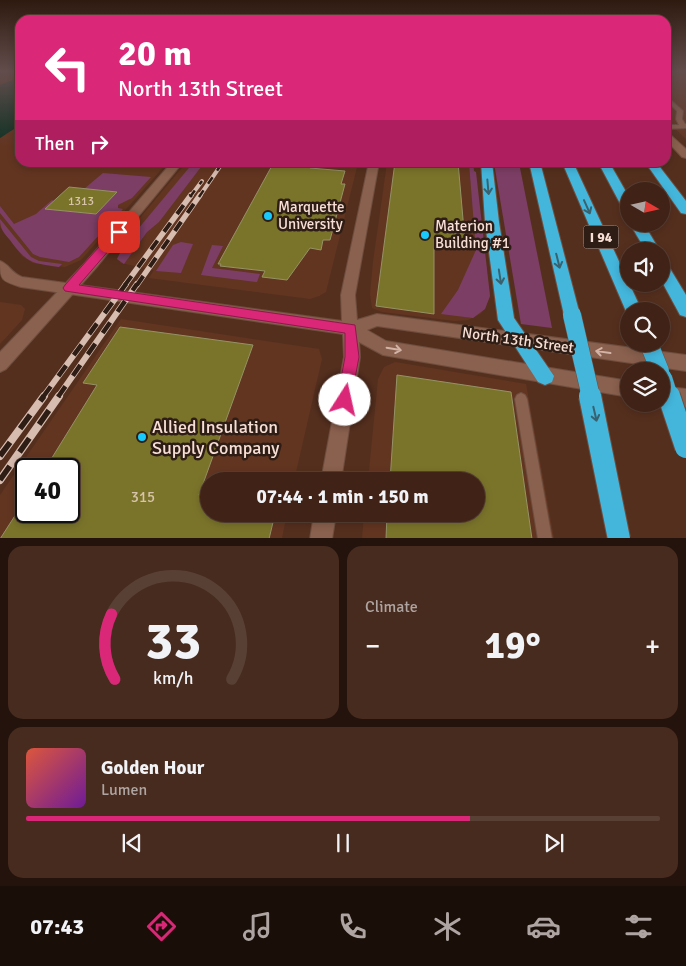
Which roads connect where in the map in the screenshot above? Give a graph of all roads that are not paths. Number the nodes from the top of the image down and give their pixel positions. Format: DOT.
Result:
graph roads {
  1 [pos="671,102"];
  2 [pos="684,126"];
  3 [pos="671,127"];
  4 [pos="671,139"];
  5 [pos="686,155"];
  6 [pos="174,167"];
  7 [pos="373,167"];
  8 [pos="486,167"];
  9 [pos="535,167"];
  10 [pos="569,167"];
  11 [pos="606,167"];
  12 [pos="654,167"];
  13 [pos="660,167"];
  14 [pos="620,193"];
  15 [pos="686,197"];
  16 [pos="686,210"];
  17 [pos="0,266"];
  18 [pos="670,273"];
  19 [pos="670,282"];
  20 [pos="69,288"];
  21 [pos="686,296"];
  22 [pos="630,302"];
  23 [pos="686,310"];
  24 [pos="351,329"];
  25 [pos="520,340"];
  26 [pos="686,363"];
  27 [pos="0,364"];
  28 [pos="545,376"];
  29 [pos="670,386"];
  30 [pos="620,388"];
  31 [pos="670,396"];
  32 [pos="686,398"];
  33 [pos="521,399"];
  34 [pos="670,403"];
  35 [pos="686,425"];
  36 [pos="686,447"];
  37 [pos="333,472"];
  38 [pos="324,522"];
  39 [pos="321,538"];
  40 [pos="545,538"];
  41 [pos="619,538"];
  1 -- 2 [label="lane"];
  2 -- 3 [label="lane"];
  4 -- 5 [label="street"];
  6 -- 20 [label="street"];
  7 -- 24 [label="street"];
  8 -- 25 [label="highway, one-way"];
  9 -- 41 [label="highway, one-way, bridge"];
  10 -- 22 [label="highway, I 94, one-way"];
  11 -- 14 [label="highway"];
  12 -- 16 [label="highway"];
  13 -- 15 [label="highway"];
  17 -- 20 [label="street, North 13th Street"];
  18 -- 21 [label="highway"];
  19 -- 23 [label="highway"];
  20 -- 24 [label="street, North 13th Street"];
  20 -- 27 [label="street"];
  24 -- 25 [label="street, North 13th Street"];
  24 -- 28 [label="street, North 13th Street, one-way"];
  24 -- 37 [label="street"];
  26 -- 25 [label="street, North 13th Street, one-way"];
  25 -- 28 [label="highway"];
  28 -- 30 [label="street, North 13th Street"];
  29 -- 32 [label="street"];
  31 -- 35 [label="highway, bridge"];
  33 -- 40 [label="lane"];
  34 -- 36 [label="highway, bridge"];
  38 -- 39 [label="street"];
}
